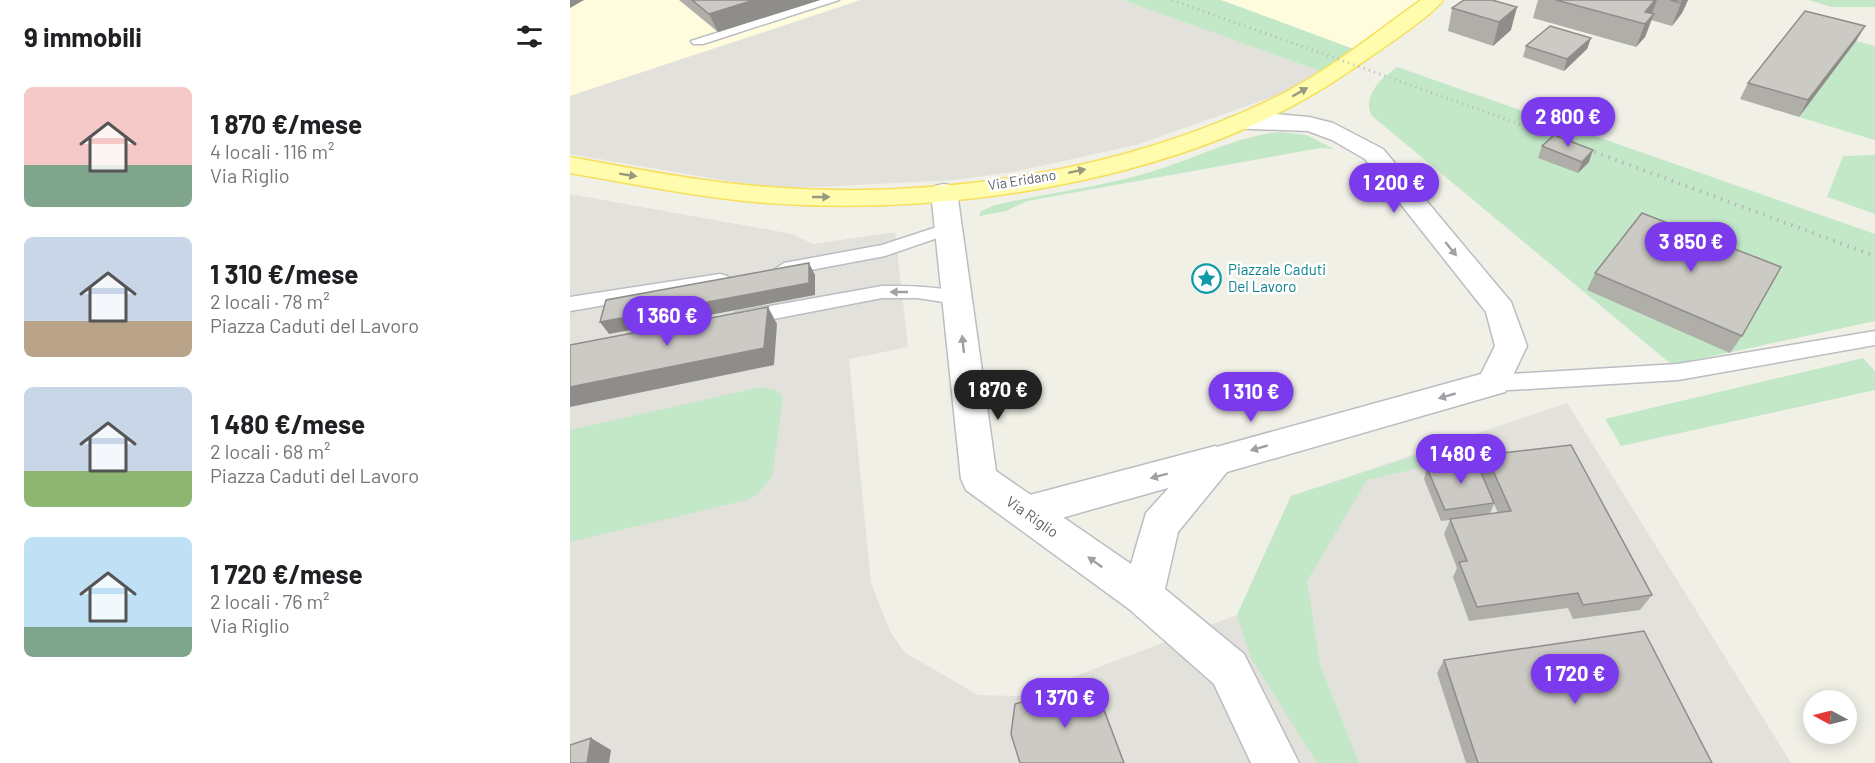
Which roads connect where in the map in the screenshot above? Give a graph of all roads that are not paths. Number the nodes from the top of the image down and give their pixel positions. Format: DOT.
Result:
graph roads {
  1 [pos="833,0"];
  2 [pos="1433,0"];
  3 [pos="698,42"];
  4 [pos="1236,123"];
  5 [pos="570,165"];
  6 [pos="944,192"];
  7 [pos="949,228"];
  8 [pos="771,272"];
  9 [pos="735,277"];
  10 [pos="957,298"];
  11 [pos="570,304"];
  12 [pos="723,321"];
  13 [pos="1875,338"];
  14 [pos="1493,383"];
  15 [pos="1215,460"];
  16 [pos="1026,512"];
  17 [pos="1143,596"];
  18 [pos="1276,763"];
  1 -- 3 [label="lane"];
  4 -- 2 [label="main road, Via Eridano, one-way"];
  6 -- 4 [label="main road, Via Eridano, one-way"];
  4 -- 14 [label="street, one-way"];
  5 -- 6 [label="main road, Via Eridano, one-way"];
  6 -- 7 [label="street, Via Riglio"];
  7 -- 8 [label="lane"];
  7 -- 10 [label="street, Via Riglio"];
  9 -- 11 [label="lane"];
  10 -- 12 [label="lane, one-way"];
  16 -- 10 [label="street, Via Riglio, one-way"];
  13 -- 14 [label="lane"];
  14 -- 15 [label="street, one-way"];
  15 -- 16 [label="street, one-way"];
  15 -- 17 [label="street"];
  17 -- 16 [label="street, Via Riglio, one-way"];
  17 -- 18 [label="street, Via Riglio"];
}
